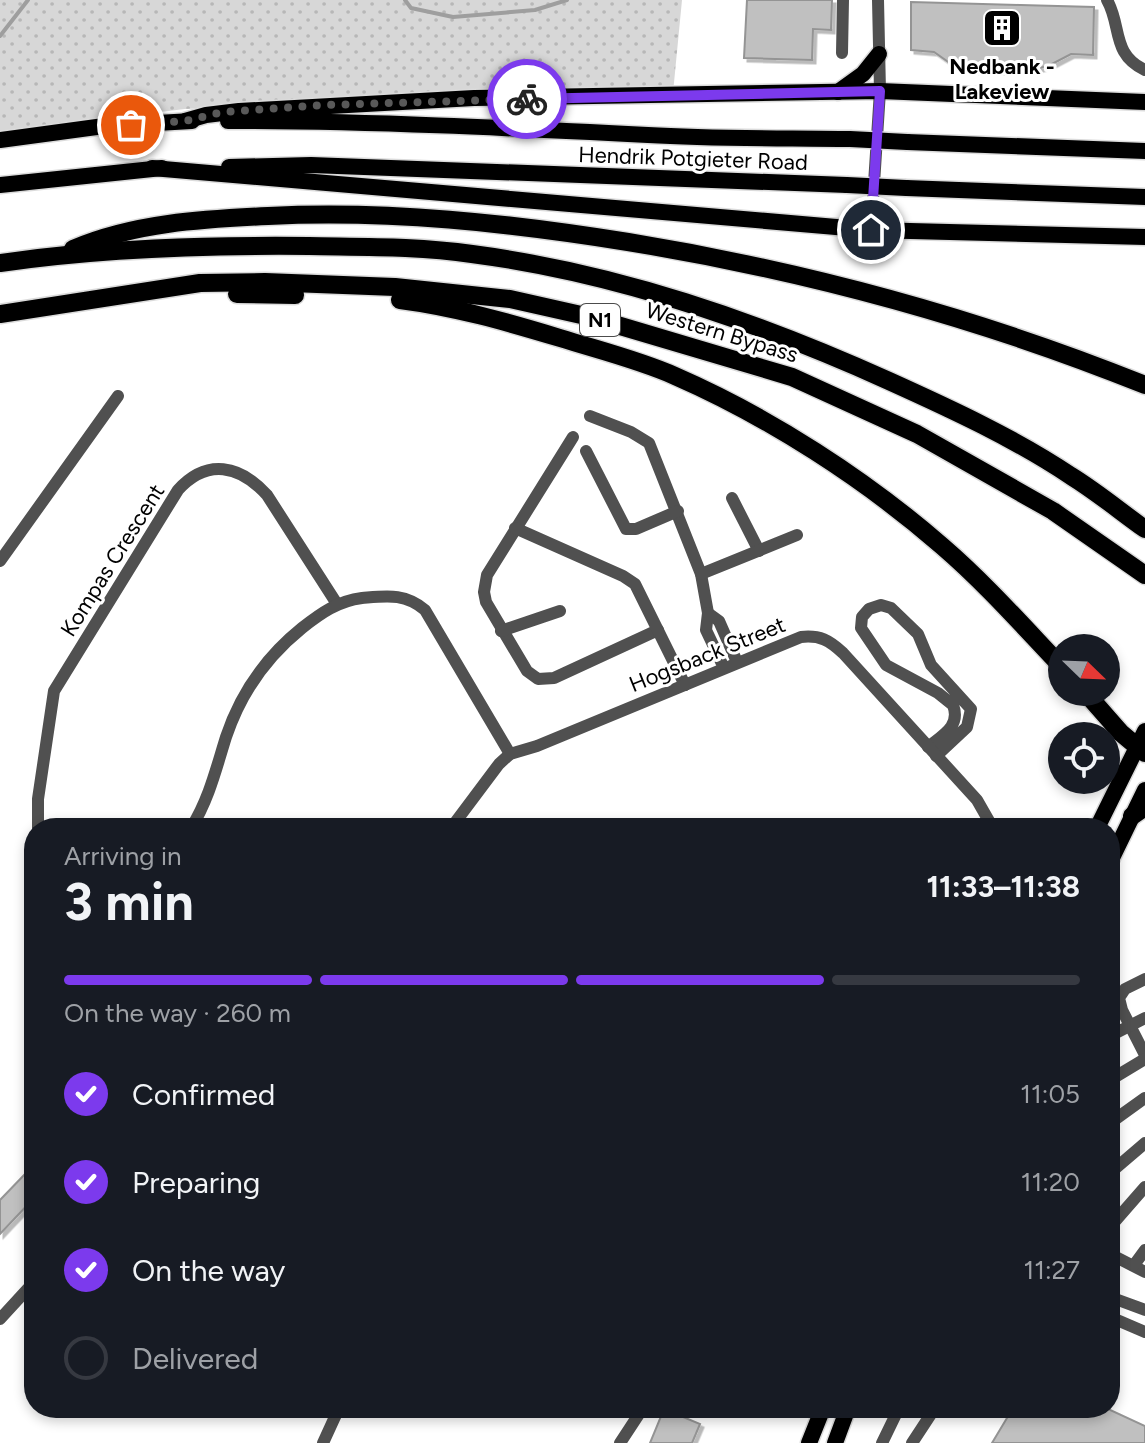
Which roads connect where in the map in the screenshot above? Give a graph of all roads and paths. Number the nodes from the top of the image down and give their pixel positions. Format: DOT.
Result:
graph roads {
  1 [pos="843,0"];
  2 [pos="878,0"];
  3 [pos="1107,0"];
  4 [pos="842,53"];
  5 [pos="879,54"];
  6 [pos="1145,70"];
  7 [pos="880,91"];
  8 [pos="837,92"];
  9 [pos="1145,102"];
  10 [pos="185,121"];
  11 [pos="0,140"];
  12 [pos="1145,151"];
  13 [pos="152,168"];
  14 [pos="0,185"];
  15 [pos="1145,197"];
  16 [pos="871,230"];
  17 [pos="1145,237"];
  18 [pos="59,255"];
  19 [pos="0,263"];
  20 [pos="62,304"];
  21 [pos="0,314"];
  22 [pos="1145,385"];
  23 [pos="118,396"];
  24 [pos="590,416"];
  25 [pos="573,437"];
  26 [pos="586,451"];
  27 [pos="732,498"];
  28 [pos="678,511"];
  29 [pos="515,528"];
  30 [pos="1145,529"];
  31 [pos="797,535"];
  32 [pos="759,551"];
  33 [pos="0,561"];
  34 [pos="701,574"];
  35 [pos="1145,575"];
  36 [pos="337,604"];
  37 [pos="560,611"];
  38 [pos="708,613"];
  39 [pos="658,630"];
  40 [pos="501,631"];
  41 [pos="1048,652"];
  42 [pos="737,662"];
  43 [pos="724,668"];
  44 [pos="685,685"];
  45 [pos="1097,706"];
  46 [pos="1142,744"];
  47 [pos="932,752"];
  48 [pos="510,754"];
  49 [pos="1145,790"];
  50 [pos="1138,812"];
  51 [pos="38,818"];
  52 [pos="196,818"];
  53 [pos="458,818"];
  54 [pos="987,818"];
  55 [pos="1102,818"];
  56 [pos="1120,844"];
  57 [pos="1145,979"];
  58 [pos="1120,997"];
  59 [pos="1120,1002"];
  60 [pos="1145,1018"];
  61 [pos="1129,1025"];
  62 [pos="1120,1030"];
  63 [pos="1145,1057"];
  64 [pos="1120,1073"];
  65 [pos="1145,1098"];
  66 [pos="1120,1116"];
  67 [pos="1145,1143"];
  68 [pos="1120,1164"];
  69 [pos="1145,1187"];
  70 [pos="1120,1216"];
  71 [pos="1145,1250"];
  72 [pos="1120,1259"];
  73 [pos="1140,1269"];
  74 [pos="24,1293"];
  75 [pos="1120,1301"];
  76 [pos="1145,1310"];
  77 [pos="0,1319"];
  78 [pos="1120,1321"];
  79 [pos="1145,1332"];
  80 [pos="334,1418"];
  81 [pos="636,1418"];
  82 [pos="819,1418"];
  83 [pos="844,1418"];
  84 [pos="894,1418"];
  85 [pos="928,1418"];
  86 [pos="323,1443"];
  87 [pos="620,1443"];
  88 [pos="809,1443"];
  89 [pos="835,1443"];
  90 [pos="882,1443"];
  91 [pos="912,1443"];
  1 -- 4 [label="street"];
  2 -- 5 [label="street"];
  3 -- 6 [label="street"];
  5 -- 7 [label="street"];
  5 -- 8 [label="main road"];
  7 -- 8 [label="main road"];
  7 -- 9 [label="main road"];
  7 -- 16 [label="street"];
  8 -- 10 [label="main road"];
  10 -- 11 [label="main road, Hendrik Potgieter Road"];
  10 -- 12 [label="main road, Hendrik Potgieter Road, bridge"];
  13 -- 14 [label="main road, Hendrik Potgieter Road"];
  13 -- 15 [label="main road, Hendrik Potgieter Road, bridge"];
  13 -- 16 [label="main road"];
  16 -- 17 [label="main road"];
  18 -- 19 [label="highway, Western Bypass / N1"];
  18 -- 22 [label="highway"];
  18 -- 30 [label="highway, Western Bypass / N1"];
  20 -- 21 [label="highway, Western Bypass / N1"];
  20 -- 35 [label="highway, Western Bypass / N1"];
  20 -- 41 [label="highway"];
  23 -- 33 [label="street"];
  24 -- 28 [label="street"];
  25 -- 29 [label="street"];
  26 -- 28 [label="street"];
  27 -- 32 [label="street"];
  28 -- 34 [label="street"];
  29 -- 39 [label="street"];
  29 -- 40 [label="street"];
  31 -- 32 [label="street"];
  32 -- 34 [label="street"];
  34 -- 38 [label="street"];
  36 -- 48 [label="street"];
  36 -- 51 [label="street, Kompas Crescent"];
  36 -- 52 [label="street"];
  37 -- 40 [label="street"];
  38 -- 42 [label="street"];
  38 -- 43 [label="street"];
  39 -- 40 [label="street"];
  39 -- 44 [label="street"];
  42 -- 43 [label="street, Hogsback Street"];
  42 -- 47 [label="street, Hogsback Street"];
  43 -- 44 [label="street, Hogsback Street"];
  44 -- 48 [label="street, Hogsback Street"];
  45 -- 46 [label="highway"];
  46 -- 55 [label="main road"];
  47 -- 47 [label="street"];
  47 -- 54 [label="street, Hogsback Street"];
  48 -- 53 [label="street"];
  49 -- 50 [label="main road"];
  50 -- 56 [label="main road"];
  57 -- 58 [label="street"];
  59 -- 61 [label="street"];
  60 -- 61 [label="street"];
  61 -- 62 [label="street"];
  61 -- 63 [label="street"];
  63 -- 64 [label="street"];
  65 -- 66 [label="street"];
  67 -- 68 [label="street"];
  69 -- 70 [label="street"];
  71 -- 73 [label="street"];
  72 -- 73 [label="street"];
  74 -- 77 [label="street"];
  75 -- 76 [label="street"];
  78 -- 79 [label="street"];
  80 -- 86 [label="street"];
  81 -- 87 [label="street"];
  82 -- 88 [label="main road"];
  83 -- 89 [label="main road"];
  84 -- 90 [label="street"];
  85 -- 91 [label="street"];
}
